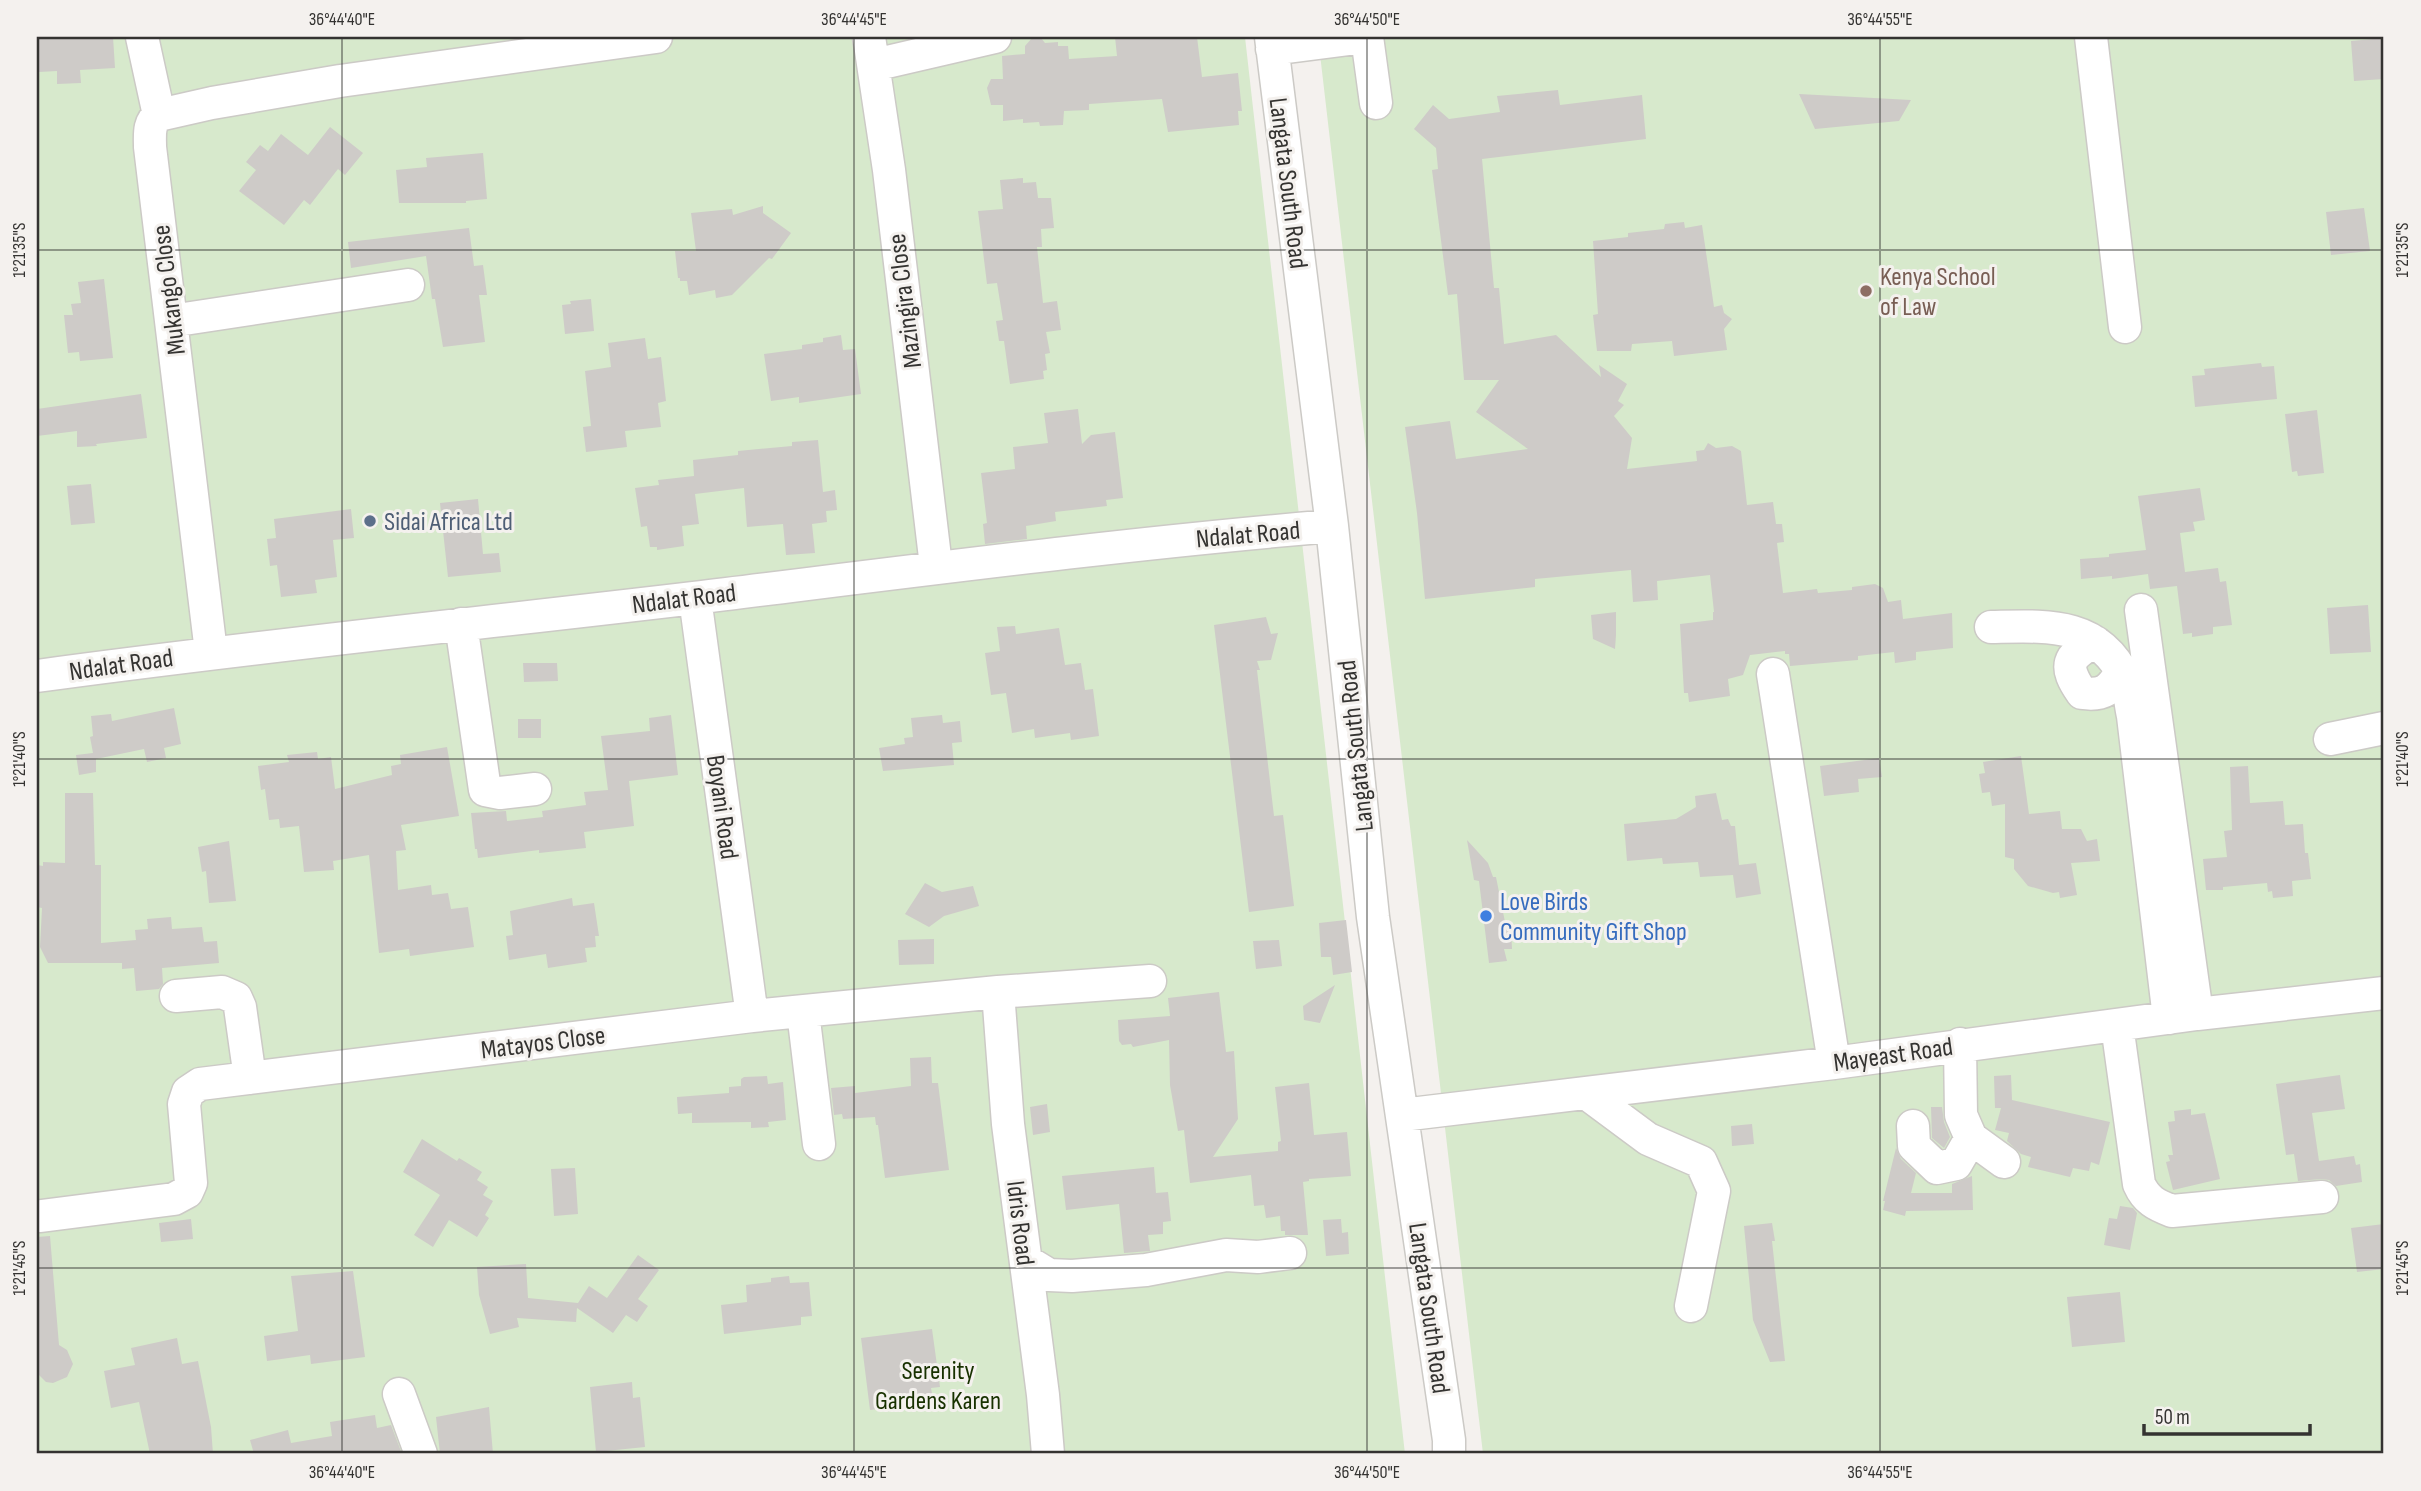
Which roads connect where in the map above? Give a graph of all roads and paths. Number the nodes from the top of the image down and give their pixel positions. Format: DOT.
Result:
graph roads {
  1 [pos="142,37"];
  2 [pos="656,37"];
  3 [pos="995,37"];
  4 [pos="1366,37"];
  5 [pos="2091,37"];
  6 [pos="1271,43"];
  7 [pos="871,51"];
  8 [pos="1376,103"];
  9 [pos="159,115"];
  10 [pos="408,285"];
  11 [pos="171,321"];
  12 [pos="2125,327"];
  13 [pos="1332,526"];
  14 [pos="936,566"];
  15 [pos="695,598"];
  16 [pos="2141,610"];
  17 [pos="460,624"];
  18 [pos="1991,627"];
  19 [pos="2095,642"];
  20 [pos="211,652"];
  21 [pos="2121,672"];
  22 [pos="1773,674"];
  23 [pos="37,676"];
  24 [pos="2384,728"];
  25 [pos="2330,739"];
  26 [pos="535,789"];
  27 [pos="1150,981"];
  28 [pos="998,992"];
  29 [pos="2384,993"];
  30 [pos="176,996"];
  31 [pos="803,1012"];
  32 [pos="752,1016"];
  33 [pos="2183,1016"];
  34 [pos="2118,1024"];
  35 [pos="1960,1044"];
  36 [pos="1834,1063"];
  37 [pos="250,1078"];
  38 [pos="1586,1093"];
  39 [pos="1402,1115"];
  40 [pos="1913,1126"];
  41 [pos="1970,1138"];
  42 [pos="818,1144"];
  43 [pos="2004,1162"];
  44 [pos="2322,1197"];
  45 [pos="41,1216"];
  46 [pos="1290,1253"];
  47 [pos="1026,1261"];
  48 [pos="1691,1306"];
  49 [pos="399,1394"];
  50 [pos="1451,1450"];
  51 [pos="421,1454"];
  52 [pos="1048,1454"];
  1 -- 9 [label="street"];
  2 -- 9 [label="street"];
  3 -- 7 [label="street"];
  4 -- 6 [label="street"];
  4 -- 8 [label="street"];
  5 -- 12 [label="street"];
  6 -- 13 [label="street, Langata South Road"];
  7 -- 14 [label="street, Mazingira Close"];
  9 -- 11 [label="street, Mukango Close"];
  10 -- 11 [label="street"];
  11 -- 20 [label="street, Mukango Close"];
  13 -- 14 [label="street, Ndalat Road"];
  13 -- 39 [label="street, Langata South Road"];
  14 -- 15 [label="street, Ndalat Road"];
  15 -- 17 [label="street, Ndalat Road"];
  15 -- 32 [label="street, Boyani Road"];
  16 -- 33 [label="street"];
  17 -- 20 [label="street, Ndalat Road"];
  17 -- 26 [label="street"];
  18 -- 19 [label="street"];
  19 -- 21 [label="street"];
  19 -- 21 [label="street"];
  20 -- 23 [label="street, Ndalat Road"];
  21 -- 33 [label="street"];
  22 -- 36 [label="street"];
  24 -- 25 [label="street"];
  27 -- 28 [label="street, Matayos Close"];
  28 -- 31 [label="street, Matayos Close"];
  28 -- 47 [label="street, Idris Road"];
  29 -- 33 [label="street, Mayeast Road"];
  30 -- 37 [label="street"];
  31 -- 32 [label="street, Matayos Close"];
  31 -- 42 [label="street"];
  32 -- 37 [label="street, Matayos Close"];
  33 -- 34 [label="street, Mayeast Road"];
  34 -- 35 [label="street, Mayeast Road"];
  34 -- 44 [label="street"];
  35 -- 36 [label="street, Mayeast Road"];
  35 -- 41 [label="street"];
  36 -- 38 [label="street, Mayeast Road"];
  37 -- 45 [label="street, Matayos Close"];
  38 -- 39 [label="street, Mayeast Road"];
  38 -- 48 [label="street"];
  39 -- 50 [label="street, Langata South Road"];
  40 -- 41 [label="street"];
  41 -- 43 [label="street"];
  46 -- 47 [label="street"];
  47 -- 52 [label="street, Idris Road"];
  49 -- 51 [label="street"];
}
